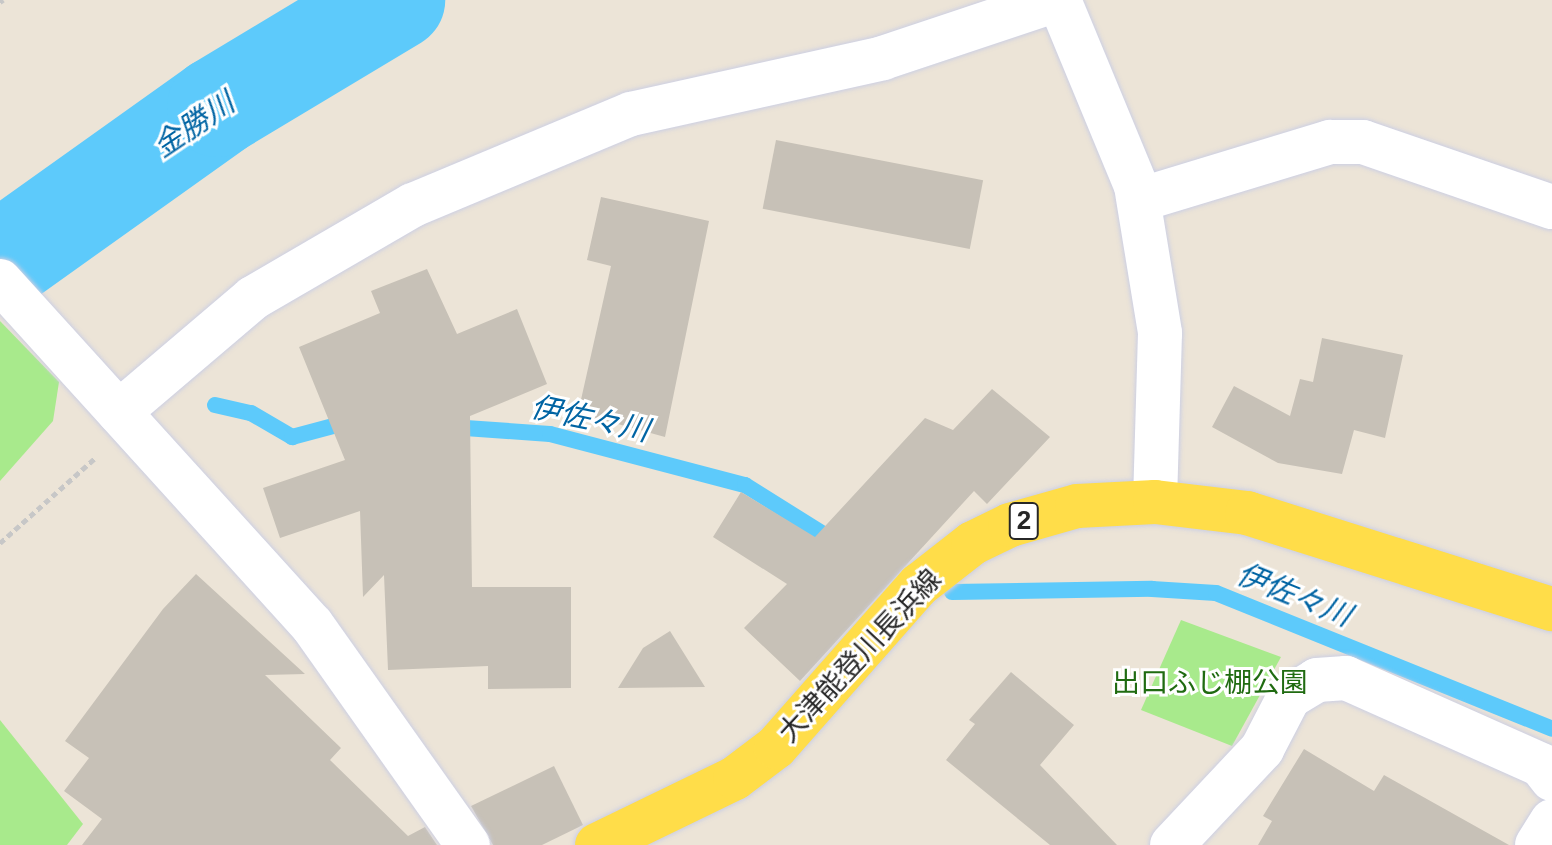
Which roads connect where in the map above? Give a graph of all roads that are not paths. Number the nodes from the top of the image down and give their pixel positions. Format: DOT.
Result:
graph roads {
  1 [pos="1058,0"];
  2 [pos="1139,200"];
  3 [pos="1552,207"];
  4 [pos="0,281"];
  5 [pos="116,409"];
  6 [pos="1155,502"];
  7 [pos="1552,609"];
  8 [pos="1552,779"];
  9 [pos="1552,821"];
  10 [pos="468,845"];
  11 [pos="597,845"];
  12 [pos="1172,845"];
  13 [pos="1537,845"];
  1 -- 2 [label="street"];
  1 -- 5 [label="street"];
  2 -- 3 [label="street"];
  2 -- 6 [label="street"];
  4 -- 5 [label="street"];
  5 -- 10 [label="street"];
  6 -- 7 [label="main road, 大津能登川長浜線 / 2"];
  6 -- 11 [label="main road, 大津能登川長浜線 / 2"];
  8 -- 12 [label="street"];
  9 -- 13 [label="street"];
}
